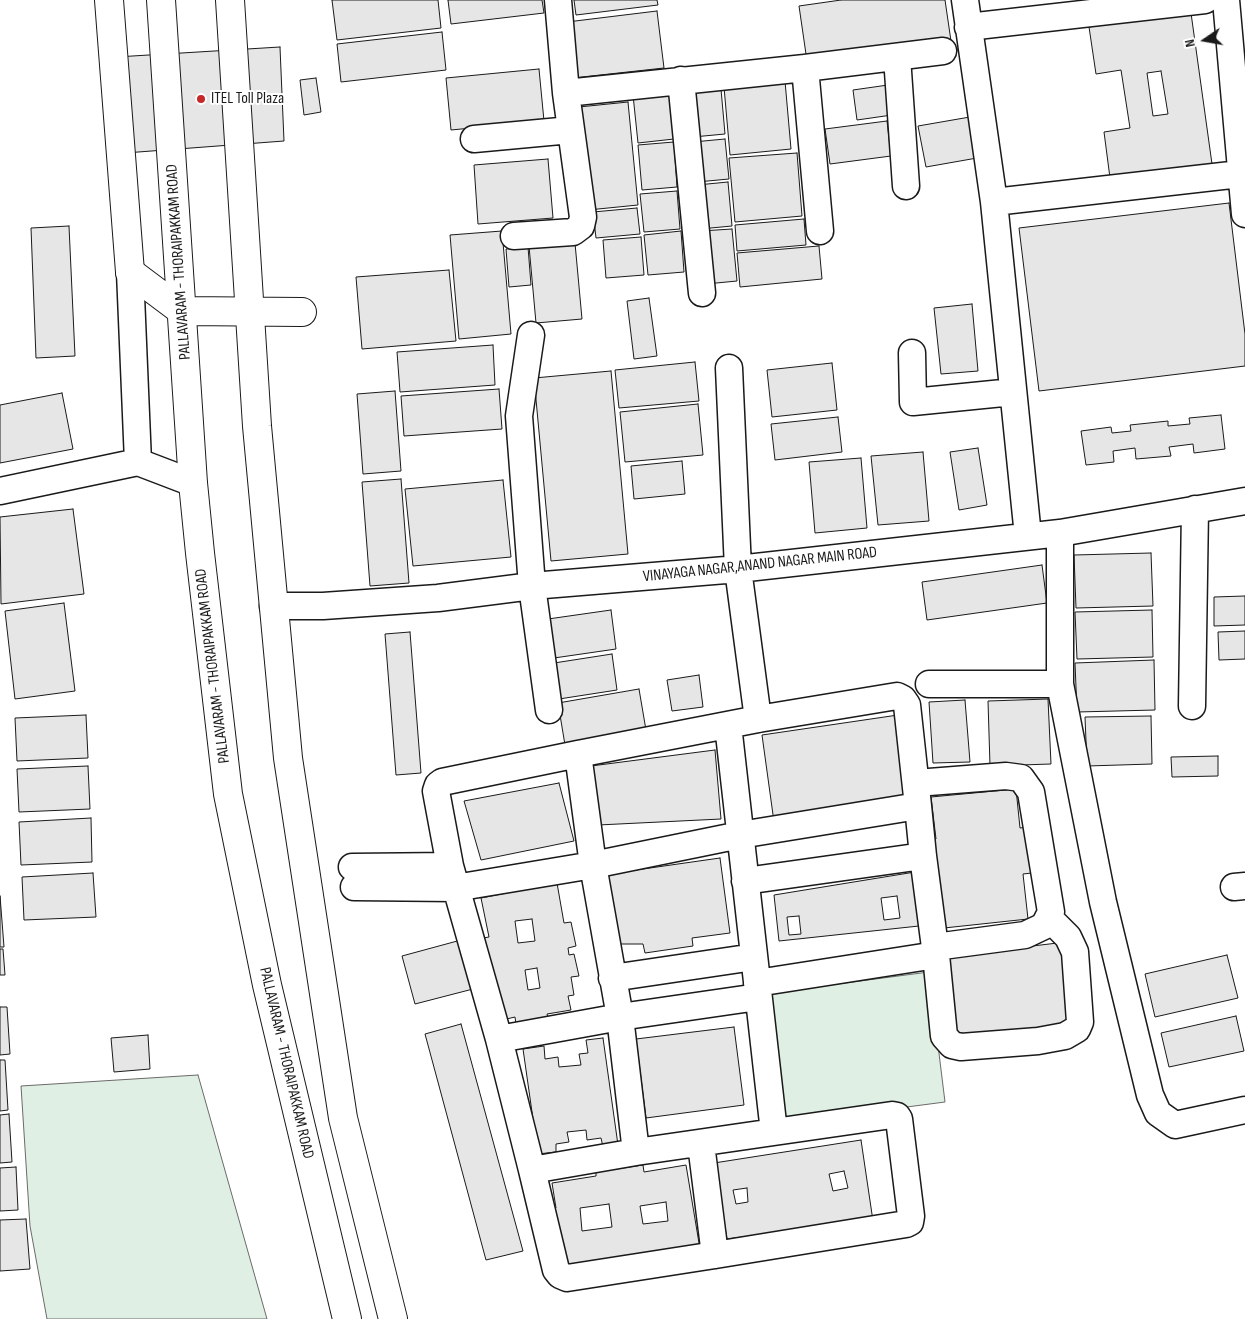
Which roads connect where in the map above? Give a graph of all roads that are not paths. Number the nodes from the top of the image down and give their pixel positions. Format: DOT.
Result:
graph roads {
  1 [pos="109,0"];
  2 [pos="162,0"];
  3 [pos="230,0"];
  4 [pos="558,0"];
  5 [pos="965,0"];
  6 [pos="1205,0"];
  7 [pos="1226,0"];
  8 [pos="968,27"];
  9 [pos="943,51"];
  10 [pos="897,57"];
  11 [pos="805,68"];
  12 [pos="681,80"];
  13 [pos="566,93"];
  14 [pos="571,130"];
  15 [pos="474,139"];
  16 [pos="1240,174"];
  17 [pos="906,186"];
  18 [pos="994,202"];
  19 [pos="1245,214"];
  20 [pos="820,231"];
  21 [pos="514,236"];
  22 [pos="130,272"];
  23 [pos="702,293"];
  24 [pos="182,311"];
  25 [pos="250,312"];
  26 [pos="302,312"];
  27 [pos="531,335"];
  28 [pos="912,354"];
  29 [pos="729,368"];
  30 [pos="1013,392"];
  31 [pos="138,462"];
  32 [pos="193,483"];
  33 [pos="0,491"];
  34 [pos="1245,501"];
  35 [pos="1195,509"];
  36 [pos="1060,533"];
  37 [pos="1028,536"];
  38 [pos="738,569"];
  39 [pos="532,586"];
  40 [pos="273,606"];
  41 [pos="929,684"];
  42 [pos="1060,684"];
  43 [pos="1192,706"];
  44 [pos="550,710"];
  45 [pos="757,714"];
  46 [pos="728,725"];
  47 [pos="578,754"];
  48 [pos="917,794"];
  49 [pos="740,835"];
  50 [pos="923,856"];
  51 [pos="593,865"];
  52 [pos="353,877"];
  53 [pos="453,877"];
  54 [pos="745,881"];
  55 [pos="1049,918"];
  56 [pos="935,951"];
  57 [pos="754,957"];
  58 [pos="612,978"];
  59 [pos="757,990"];
  60 [pos="620,1017"];
  61 [pos="498,1039"];
  62 [pos="1245,1110"];
  63 [pos="774,1132"];
  64 [pos="701,1144"];
  65 [pos="636,1152"];
  66 [pos="532,1170"];
  67 [pos="715,1254"];
  68 [pos="347,1319"];
  69 [pos="393,1319"];
  1 -- 22 [label="main road"];
  2 -- 24 [label="main road, PALLAVARAM - THORAIPAKKAM ROAD"];
  3 -- 25 [label="main road"];
  4 -- 13 [label="street"];
  5 -- 8 [label="street"];
  6 -- 8 [label="street"];
  7 -- 16 [label="street"];
  8 -- 18 [label="street"];
  9 -- 10 [label="street"];
  10 -- 11 [label="street"];
  10 -- 17 [label="street"];
  11 -- 12 [label="street"];
  11 -- 20 [label="street"];
  12 -- 13 [label="street"];
  12 -- 23 [label="street"];
  13 -- 14 [label="street"];
  14 -- 15 [label="street"];
  14 -- 21 [label="street"];
  16 -- 18 [label="street"];
  16 -- 19 [label="street"];
  18 -- 30 [label="street"];
  22 -- 24 [label="main road"];
  22 -- 31 [label="street"];
  24 -- 25 [label="main road"];
  24 -- 32 [label="main road, PALLAVARAM - THORAIPAKKAM ROAD"];
  25 -- 26 [label="main road"];
  25 -- 40 [label="main road"];
  27 -- 39 [label="street"];
  28 -- 30 [label="street"];
  29 -- 38 [label="street"];
  30 -- 37 [label="street"];
  31 -- 32 [label="street"];
  31 -- 33 [label="street"];
  32 -- 68 [label="main road, PALLAVARAM - THORAIPAKKAM ROAD"];
  34 -- 35 [label="street, VINAYAGA NAGAR,ANAND NAGAR MAIN ROAD"];
  35 -- 36 [label="street, VINAYAGA NAGAR,ANAND NAGAR MAIN ROAD"];
  35 -- 43 [label="street"];
  36 -- 37 [label="street, VINAYAGA NAGAR,ANAND NAGAR MAIN ROAD"];
  36 -- 42 [label="street"];
  37 -- 38 [label="street, VINAYAGA NAGAR,ANAND NAGAR MAIN ROAD"];
  38 -- 39 [label="street, VINAYAGA NAGAR,ANAND NAGAR MAIN ROAD"];
  38 -- 45 [label="street"];
  39 -- 40 [label="street, VINAYAGA NAGAR,ANAND NAGAR MAIN ROAD"];
  39 -- 44 [label="street"];
  40 -- 69 [label="main road"];
  41 -- 42 [label="street"];
  42 -- 62 [label="street"];
  45 -- 46 [label="street"];
  45 -- 48 [label="street"];
  46 -- 47 [label="street"];
  46 -- 49 [label="street"];
  47 -- 51 [label="street"];
  47 -- 53 [label="street"];
  48 -- 49 [label="street"];
  48 -- 50 [label="street"];
  48 -- 55 [label="street"];
  49 -- 51 [label="street"];
  49 -- 54 [label="street"];
  50 -- 54 [label="street"];
  50 -- 56 [label="street"];
  51 -- 53 [label="street"];
  51 -- 58 [label="street"];
  52 -- 53 [label="street"];
  53 -- 61 [label="street"];
  54 -- 57 [label="street"];
  55 -- 56 [label="street"];
  55 -- 56 [label="street"];
  56 -- 59 [label="street"];
  57 -- 58 [label="street"];
  57 -- 59 [label="street"];
  58 -- 60 [label="street"];
  59 -- 60 [label="street"];
  59 -- 63 [label="street"];
  60 -- 61 [label="street"];
  60 -- 65 [label="street"];
  61 -- 66 [label="street"];
  63 -- 64 [label="street"];
  63 -- 67 [label="street"];
  64 -- 65 [label="street"];
  64 -- 67 [label="street"];
  65 -- 66 [label="street"];
  66 -- 67 [label="street"];
}
